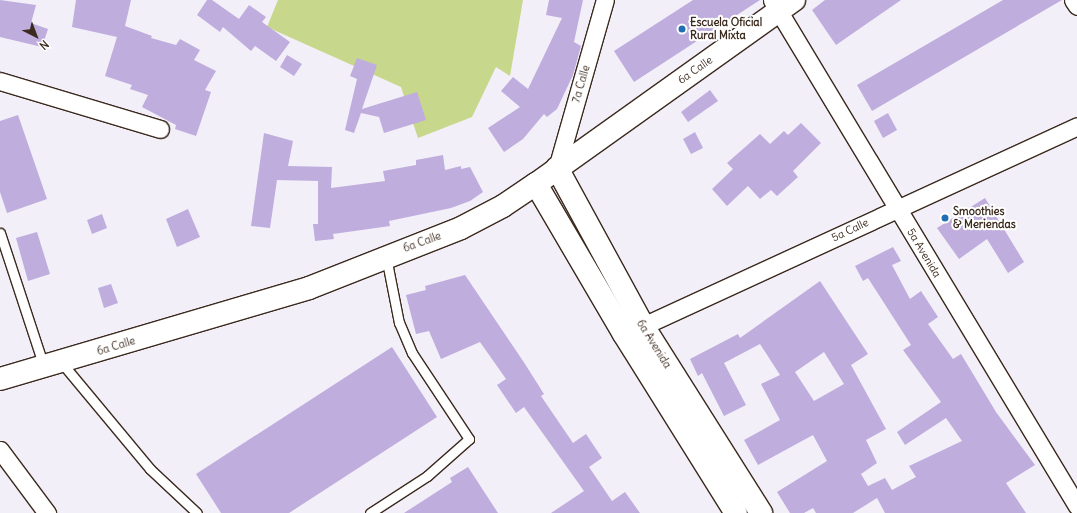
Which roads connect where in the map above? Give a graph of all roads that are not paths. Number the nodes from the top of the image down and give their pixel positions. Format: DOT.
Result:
graph roads {
  1 [pos="605,0"];
  2 [pos="1073,0"];
  3 [pos="781,4"];
  4 [pos="1077,6"];
  5 [pos="0,81"];
  6 [pos="1077,126"];
  7 [pos="160,129"];
  8 [pos="557,168"];
  9 [pos="536,184"];
  10 [pos="896,208"];
  11 [pos="0,233"];
  12 [pos="386,256"];
  13 [pos="633,330"];
  14 [pos="52,364"];
  15 [pos="0,380"];
  16 [pos="0,450"];
  17 [pos="1077,506"];
  18 [pos="47,513"];
  19 [pos="197,513"];
  20 [pos="370,513"];
  21 [pos="736,513"];
  22 [pos="761,513"];
  1 -- 8 [label="street, 7a Calle"];
  2 -- 4 [label="street"];
  3 -- 8 [label="main road, 6a Calle"];
  3 -- 10 [label="street, 5a Avenida"];
  5 -- 7 [label="street"];
  6 -- 10 [label="street, 5a Calle"];
  8 -- 9 [label="main road, 6a Calle"];
  8 -- 13 [label="main road, 6a Avenida"];
  9 -- 12 [label="main road, 6a Calle"];
  9 -- 13 [label="main road, 6a Avenida"];
  10 -- 13 [label="street, 5a Calle"];
  10 -- 17 [label="street, 5a Avenida"];
  11 -- 14 [label="lane"];
  12 -- 14 [label="main road, 6a Calle"];
  12 -- 20 [label="lane"];
  13 -- 21 [label="main road, 6a Avenida"];
  13 -- 22 [label="main road, 6a Avenida"];
  14 -- 15 [label="main road, 6a Calle"];
  14 -- 19 [label="lane"];
  16 -- 18 [label="street"];
}
